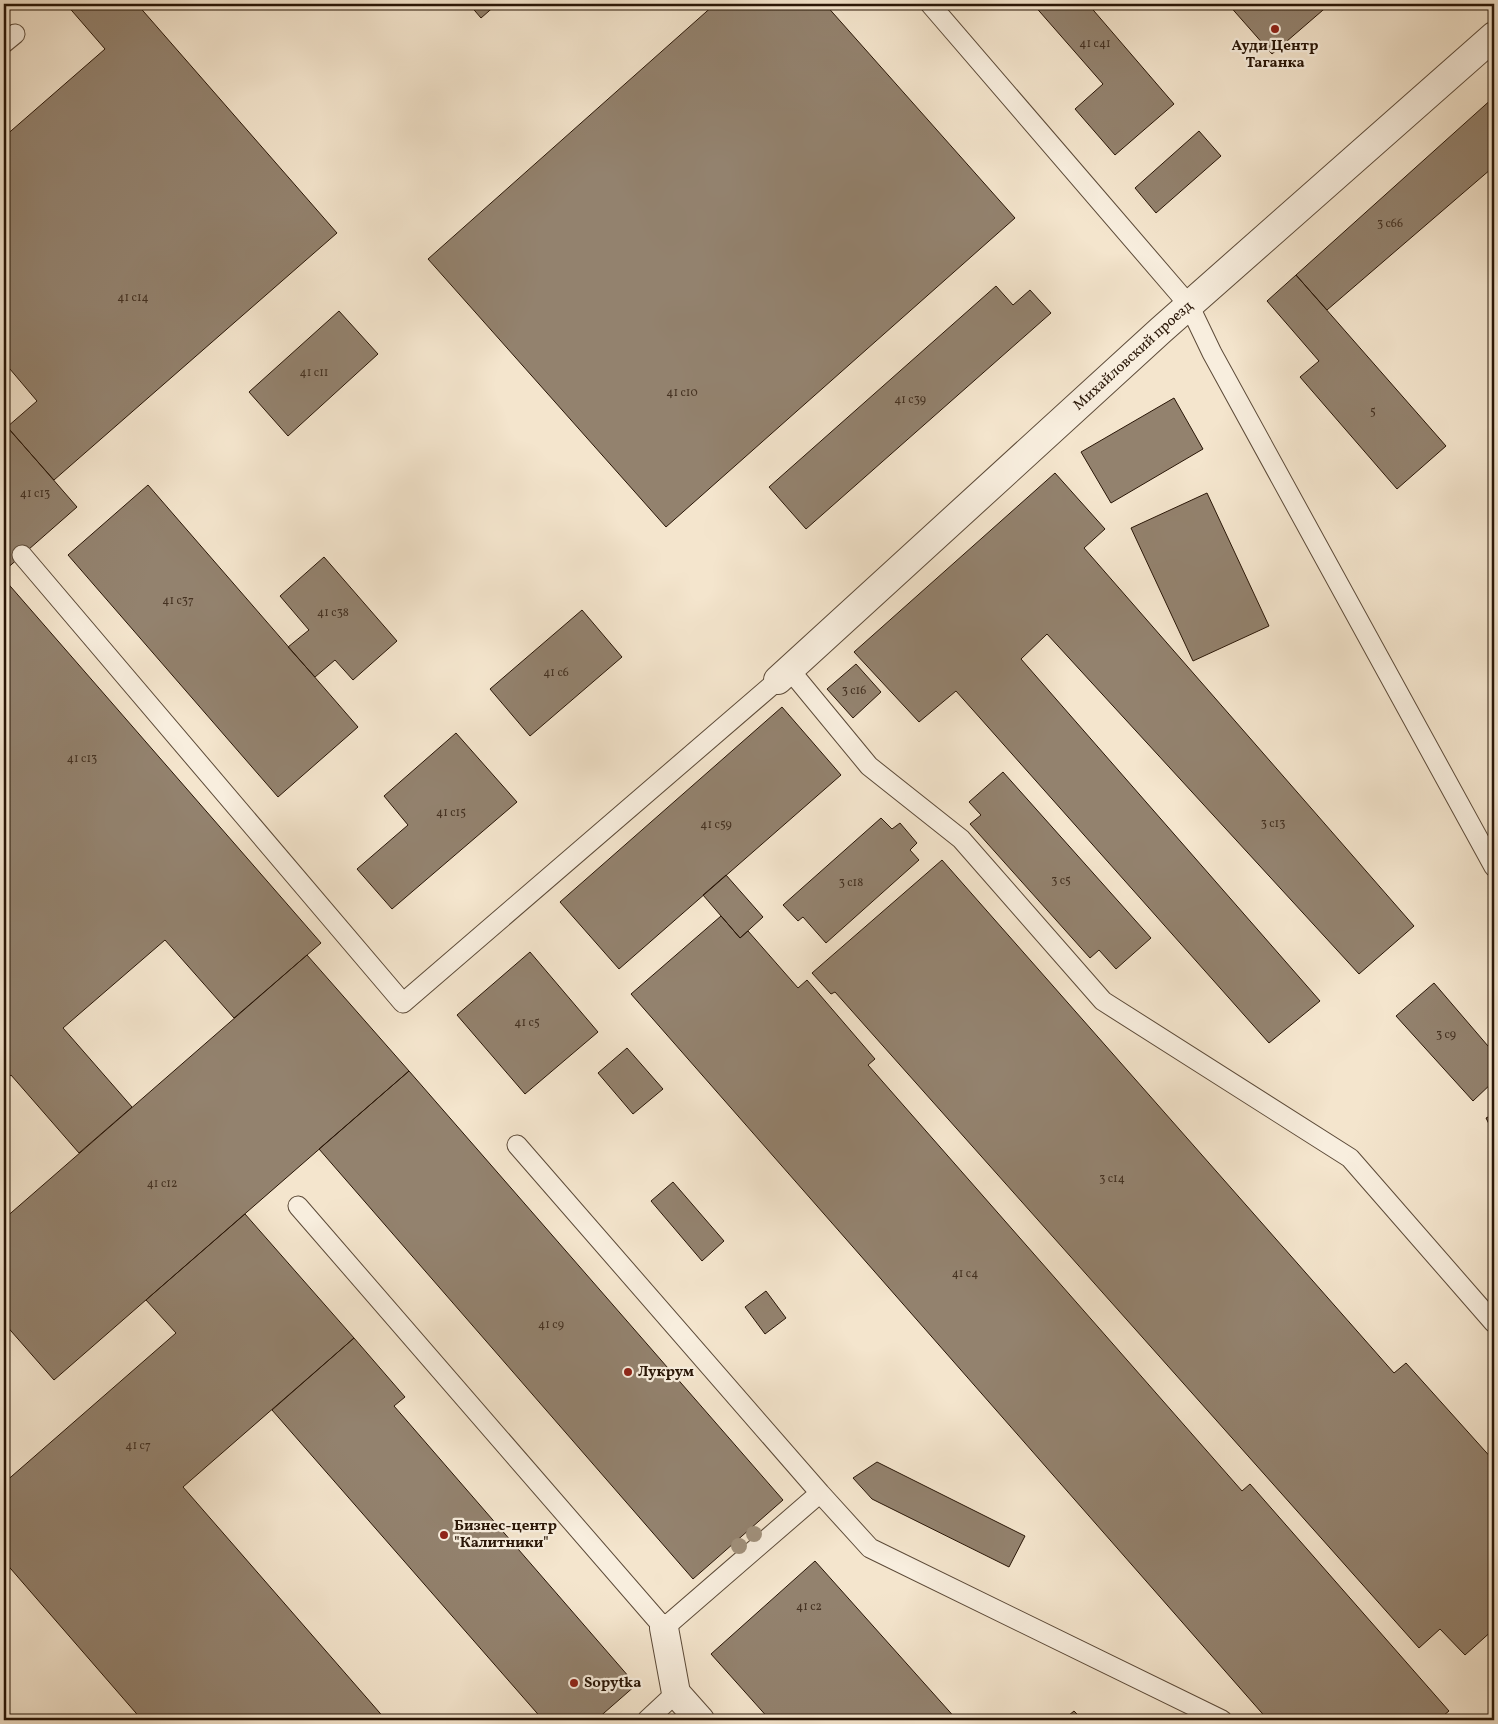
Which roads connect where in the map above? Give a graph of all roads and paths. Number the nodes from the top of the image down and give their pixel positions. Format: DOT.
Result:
graph roads {
  1 [pos="930,4"];
  2 [pos="1494,36"];
  3 [pos="1189,305"];
  4 [pos="22,555"];
  5 [pos="783,674"];
  6 [pos="1494,867"];
  7 [pos="517,1145"];
  8 [pos="298,1206"];
  9 [pos="1494,1323"];
  10 [pos="820,1493"];
  11 [pos="664,1628"];
  12 [pos="676,1693"];
  13 [pos="648,1720"];
  14 [pos="700,1720"];
  15 [pos="1222,1720"];
  1 -- 3 [label="lane"];
  2 -- 3 [label="street, Михайловский проезд"];
  3 -- 5 [label="street, Михайловский проезд"];
  3 -- 6 [label="lane"];
  4 -- 5 [label="lane"];
  5 -- 9 [label="lane"];
  7 -- 10 [label="lane"];
  8 -- 11 [label="lane"];
  10 -- 11 [label="lane"];
  10 -- 15 [label="lane"];
  11 -- 12 [label="street"];
  12 -- 13 [label="lane"];
  12 -- 14 [label="street"];
}
